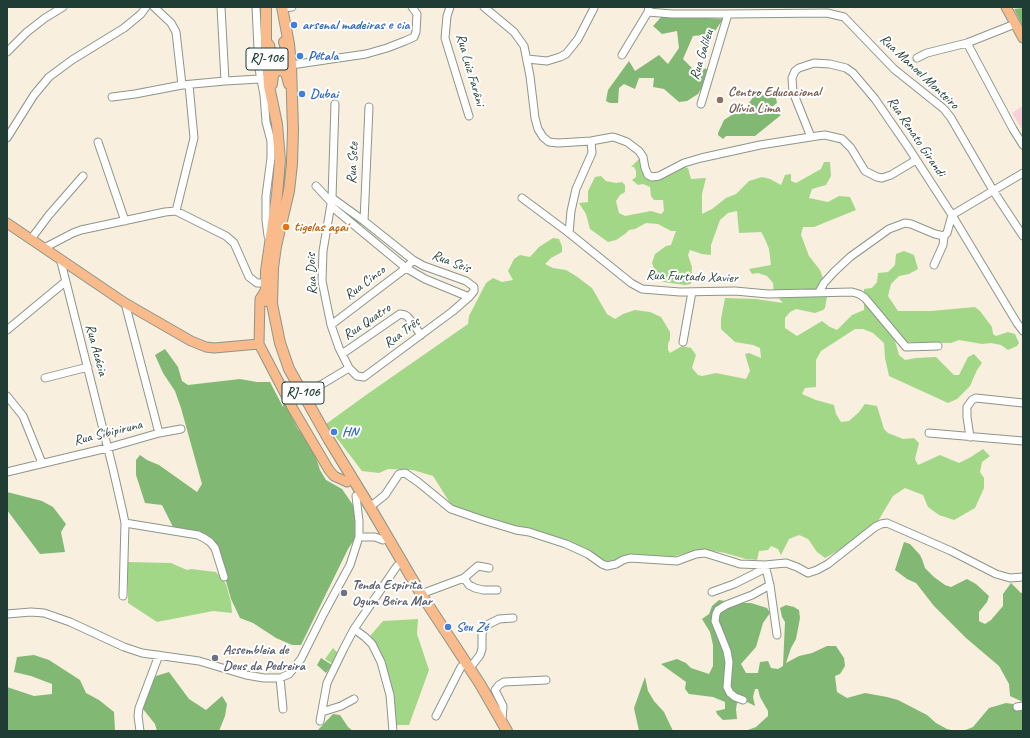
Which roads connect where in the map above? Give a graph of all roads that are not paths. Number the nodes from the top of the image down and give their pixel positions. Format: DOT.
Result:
graph roads {
  1 [pos="63,7"];
  2 [pos="146,7"];
  3 [pos="154,7"];
  4 [pos="221,7"];
  5 [pos="256,7"];
  6 [pos="267,7"];
  7 [pos="283,7"];
  8 [pos="412,7"];
  9 [pos="450,7"];
  10 [pos="484,7"];
  11 [pos="1006,7"];
  12 [pos="594,8"];
  13 [pos="649,9"];
  14 [pos="817,10"];
  15 [pos="728,14"];
  16 [pos="1014,24"];
  17 [pos="1023,38"];
  18 [pos="967,43"];
  19 [pos="7,52"];
  20 [pos="622,55"];
  21 [pos="916,58"];
  22 [pos="527,59"];
  23 [pos="291,65"];
  24 [pos="260,79"];
  25 [pos="225,80"];
  26 [pos="186,85"];
  27 [pos="266,93"];
  28 [pos="112,97"];
  29 [pos="336,104"];
  30 [pos="701,104"];
  31 [pos="369,108"];
  32 [pos="469,116"];
  33 [pos="811,137"];
  34 [pos="7,138"];
  35 [pos="591,141"];
  36 [pos="98,142"];
  37 [pos="1023,145"];
  38 [pos="280,160"];
  39 [pos="916,160"];
  40 [pos="1023,174"];
  41 [pos="83,176"];
  42 [pos="290,186"];
  43 [pos="316,186"];
  44 [pos="994,192"];
  45 [pos="522,198"];
  46 [pos="331,202"];
  47 [pos="176,211"];
  48 [pos="952,215"];
  49 [pos="125,221"];
  50 [pos="364,221"];
  51 [pos="7,223"];
  52 [pos="569,233"];
  53 [pos="944,236"];
  54 [pos="1023,236"];
  55 [pos="31,239"];
  56 [pos="270,244"];
  57 [pos="44,248"];
  58 [pos="60,258"];
  59 [pos="413,260"];
  60 [pos="934,266"];
  61 [pos="72,267"];
  62 [pos="406,268"];
  63 [pos="64,279"];
  64 [pos="265,287"];
  65 [pos="692,292"];
  66 [pos="819,292"];
  67 [pos="469,298"];
  68 [pos="125,302"];
  69 [pos="331,325"];
  70 [pos="7,330"];
  71 [pos="1023,331"];
  72 [pos="421,335"];
  73 [pos="683,342"];
  74 [pos="258,344"];
  75 [pos="938,346"];
  76 [pos="342,354"];
  77 [pos="88,367"];
  78 [pos="349,368"];
  79 [pos="45,378"];
  80 [pos="7,396"];
  81 [pos="304,396"];
  82 [pos="1023,403"];
  83 [pos="181,429"];
  84 [pos="158,433"];
  85 [pos="929,433"];
  86 [pos="970,437"];
  87 [pos="1023,441"];
  88 [pos="107,448"];
  89 [pos="42,463"];
  90 [pos="7,472"];
  91 [pos="347,482"];
  92 [pos="356,496"];
  93 [pos="370,506"];
  94 [pos="125,523"];
  95 [pos="359,537"];
  96 [pos="383,540"];
  97 [pos="397,566"];
  98 [pos="765,566"];
  99 [pos="489,568"];
  100 [pos="224,577"];
  101 [pos="1023,577"];
  102 [pos="464,578"];
  103 [pos="770,585"];
  104 [pos="497,590"];
  105 [pos="712,592"];
  106 [pos="421,594"];
  107 [pos="123,596"];
  108 [pos="7,614"];
  109 [pos="513,618"];
  110 [pos="354,629"];
  111 [pos="777,635"];
  112 [pos="159,655"];
  113 [pos="465,668"];
  114 [pos="280,678"];
  115 [pos="546,680"];
  116 [pos="354,699"];
  117 [pos="743,700"];
  118 [pos="283,709"];
  119 [pos="322,712"];
  120 [pos="436,716"];
  121 [pos="320,721"];
  122 [pos="501,726"];
  123 [pos="140,731"];
  124 [pos="393,731"];
  125 [pos="507,731"];
  1 -- 19 [label="street"];
  2 -- 34 [label="street"];
  3 -- 26 [label="street"];
  4 -- 25 [label="street"];
  5 -- 24 [label="street"];
  6 -- 7 [label="highway"];
  6 -- 27 [label="highway, RJ-106"];
  7 -- 23 [label="highway, RJ-106"];
  8 -- 23 [label="street"];
  9 -- 32 [label="street, Rua Luiz Farâni"];
  10 -- 22 [label="street"];
  11 -- 16 [label="main road"];
  12 -- 22 [label="street"];
  13 -- 15 [label="street, Rua Manoel Monteiro"];
  13 -- 20 [label="street"];
  14 -- 15 [label="street, Rua Manoel Monteiro"];
  14 -- 44 [label="street, Rua Manoel Monteiro"];
  15 -- 30 [label="street, Rua Galileu"];
  16 -- 17 [label="main road"];
  16 -- 18 [label="street"];
  18 -- 21 [label="street"];
  18 -- 37 [label="street"];
  22 -- 35 [label="street"];
  23 -- 42 [label="highway, RJ-106"];
  24 -- 25 [label="street"];
  24 -- 27 [label="street"];
  25 -- 26 [label="street"];
  26 -- 28 [label="street"];
  26 -- 47 [label="street"];
  27 -- 38 [label="highway, RJ-106"];
  27 -- 56 [label="street"];
  29 -- 46 [label="street, Rua Dois"];
  31 -- 50 [label="street, Rua Sete"];
  33 -- 35 [label="street"];
  33 -- 39 [label="street"];
  33 -- 39 [label="street, Rua Renato Girandi"];
  35 -- 52 [label="street"];
  36 -- 49 [label="street"];
  38 -- 42 [label="highway"];
  38 -- 56 [label="highway, RJ-106"];
  39 -- 48 [label="street, Rua Renato Girandi"];
  40 -- 44 [label="street"];
  41 -- 55 [label="street"];
  42 -- 81 [label="highway, RJ-106"];
  43 -- 46 [label="street, Rua Seis"];
  44 -- 48 [label="street"];
  44 -- 54 [label="street, Rua Manoel Monteiro"];
  45 -- 52 [label="street, Rua Furtado Xavier"];
  46 -- 50 [label="street, Rua Seis"];
  46 -- 62 [label="street, Rua Seis"];
  46 -- 69 [label="street, Rua Dois"];
  47 -- 49 [label="street"];
  47 -- 64 [label="street"];
  48 -- 53 [label="street"];
  48 -- 71 [label="street, Rua Renato Girandi"];
  49 -- 57 [label="street"];
  50 -- 59 [label="street, Rua Seis"];
  51 -- 55 [label="main road"];
  52 -- 65 [label="street, Rua Furtado Xavier"];
  53 -- 60 [label="street"];
  53 -- 66 [label="street"];
  55 -- 57 [label="main road"];
  56 -- 64 [label="highway, RJ-106"];
  57 -- 58 [label="main road"];
  58 -- 61 [label="main road"];
  58 -- 63 [label="street, Rua Acácia"];
  59 -- 62 [label="street, Rua Cinco"];
  59 -- 67 [label="street, Rua Seis"];
  61 -- 63 [label="street"];
  61 -- 68 [label="main road"];
  62 -- 67 [label="street, Rua Seis"];
  62 -- 69 [label="street, Rua Cinco"];
  63 -- 70 [label="street"];
  63 -- 77 [label="street, Rua Acácia"];
  64 -- 74 [label="main road"];
  64 -- 91 [label="highway, RJ-106"];
  65 -- 66 [label="street, Rua Furtado Xavier"];
  65 -- 73 [label="street"];
  66 -- 75 [label="street, Rua Furtado Xavier"];
  67 -- 72 [label="street, Rua Três"];
  68 -- 74 [label="main road"];
  68 -- 84 [label="street"];
  69 -- 76 [label="street, Rua Dois"];
  72 -- 76 [label="street, Rua Quatro"];
  72 -- 78 [label="street, Rua Três"];
  74 -- 91 [label="main road"];
  76 -- 78 [label="street, Rua Dois"];
  77 -- 79 [label="street"];
  77 -- 88 [label="street, Rua Acácia"];
  78 -- 81 [label="street"];
  80 -- 89 [label="street"];
  81 -- 93 [label="highway, RJ-106"];
  82 -- 86 [label="street"];
  83 -- 84 [label="street, Rua Sibipiruna"];
  84 -- 88 [label="street, Rua Sibipiruna"];
  85 -- 86 [label="street"];
  86 -- 87 [label="street"];
  88 -- 89 [label="street, Rua Sibipiruna"];
  88 -- 94 [label="street, Rua Acácia"];
  89 -- 90 [label="street, Rua Sibipiruna"];
  91 -- 92 [label="highway, RJ-106"];
  92 -- 95 [label="street"];
  92 -- 96 [label="highway, RJ-106"];
  93 -- 98 [label="street"];
  93 -- 106 [label="highway, RJ-106"];
  94 -- 100 [label="street"];
  94 -- 107 [label="street, Rua Acácia"];
  95 -- 96 [label="street"];
  95 -- 114 [label="street"];
  96 -- 97 [label="highway, RJ-106"];
  97 -- 110 [label="street"];
  97 -- 113 [label="highway, RJ-106"];
  98 -- 101 [label="street"];
  98 -- 103 [label="street"];
  98 -- 105 [label="street"];
  99 -- 102 [label="street"];
  102 -- 104 [label="street"];
  102 -- 106 [label="street"];
  103 -- 111 [label="street"];
  103 -- 117 [label="street"];
  106 -- 113 [label="highway, RJ-106"];
  108 -- 112 [label="street"];
  109 -- 113 [label="street"];
  110 -- 119 [label="street"];
  110 -- 124 [label="street"];
  112 -- 114 [label="street"];
  112 -- 123 [label="street"];
  113 -- 120 [label="street"];
  113 -- 122 [label="highway, RJ-106"];
  114 -- 118 [label="street"];
  115 -- 122 [label="street"];
  116 -- 119 [label="street"];
  119 -- 121 [label="street"];
  122 -- 125 [label="highway, RJ-106"];
}
